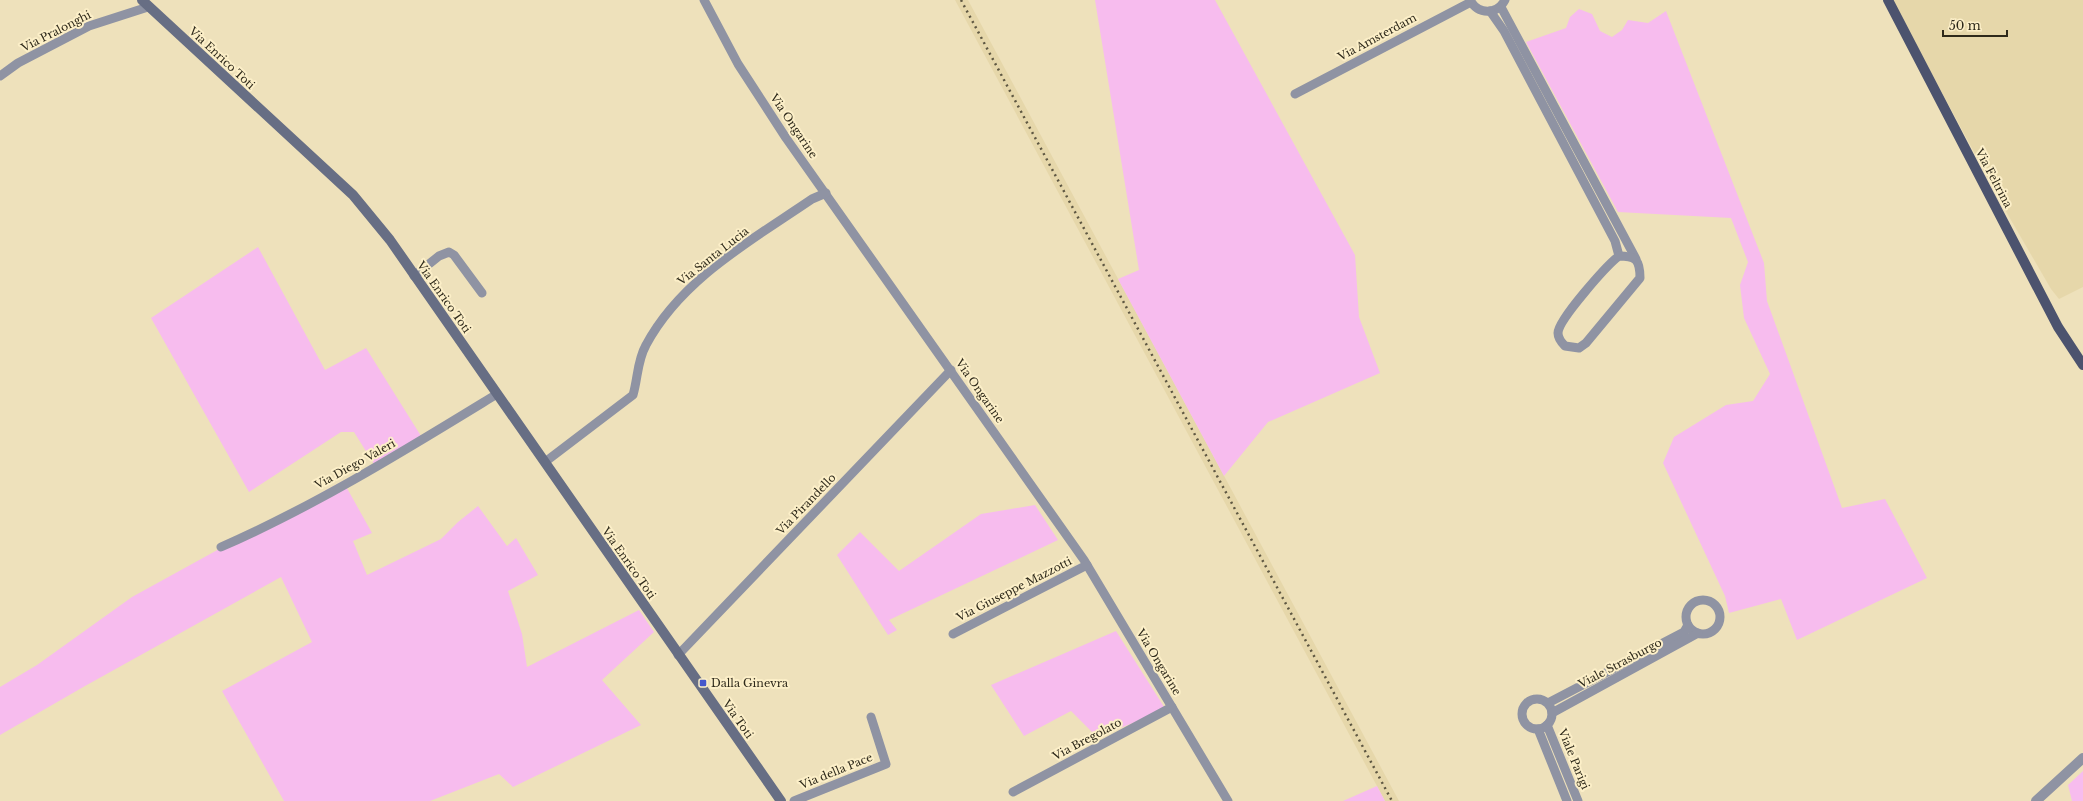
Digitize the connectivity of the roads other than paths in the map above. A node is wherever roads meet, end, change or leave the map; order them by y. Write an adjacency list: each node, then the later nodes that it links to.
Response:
1 (704, 0): 9 (street, Via Ongarine)
2 (1888, 0): 14 (main road, Via Feltrina)
3 (1471, 1): 6 (street); 8 (street, Via Amsterdam)
4 (145, 3): 7 (street, Via Pralonghi); 12 (main road, Via Enrico Toti)
5 (1503, 3): 6 (street); 11 (street)
6 (1490, 12): 10 (street)
7 (0, 76)
8 (1295, 94)
9 (826, 193): 15 (street, Via Ongarine); 17 (street, Via Santa Lucia)
10 (1618, 256): 11 (street); 11 (street)
11 (1636, 259)
12 (414, 276): 13 (street); 16 (main road, Via Enrico Toti)
13 (482, 293)
14 (2083, 365)
15 (951, 370): 19 (street, Via Ongarine); 23 (street, Via Pirandello)
16 (497, 394): 17 (main road, Via Enrico Toti); 18 (street, Via Diego Valeri)
17 (545, 462): 23 (main road, Via Enrico Toti)
18 (221, 547)
19 (1087, 565): 22 (street, Via Giuseppe Mazzotti); 25 (street, Via Ongarine)
20 (1688, 625): 21 (street); 21 (street, Viale Strasburgo); 24 (street, Viale Strasburgo)
21 (1698, 633): 26 (street, Viale Strasburgo)
22 (952, 634)
23 (677, 653): 32 (main road, Via Toti)
24 (1548, 702): 26 (street); 29 (street)
25 (1172, 707): 31 (street, Via Bregolato); 34 (street, Via Ongarine)
26 (1552, 713): 28 (street, Viale Parigi)
27 (871, 718): 33 (street, Via della Pace)
28 (1547, 725): 29 (street, Viale Parigi); 36 (street, Viale Parigi)
29 (1538, 729): 35 (street, Viale Parigi)
30 (2083, 758): 37 (street)
31 (1013, 792)
32 (782, 801)
33 (794, 801)
34 (1228, 801)
35 (1567, 801)
36 (1578, 801)
37 (2036, 801)

